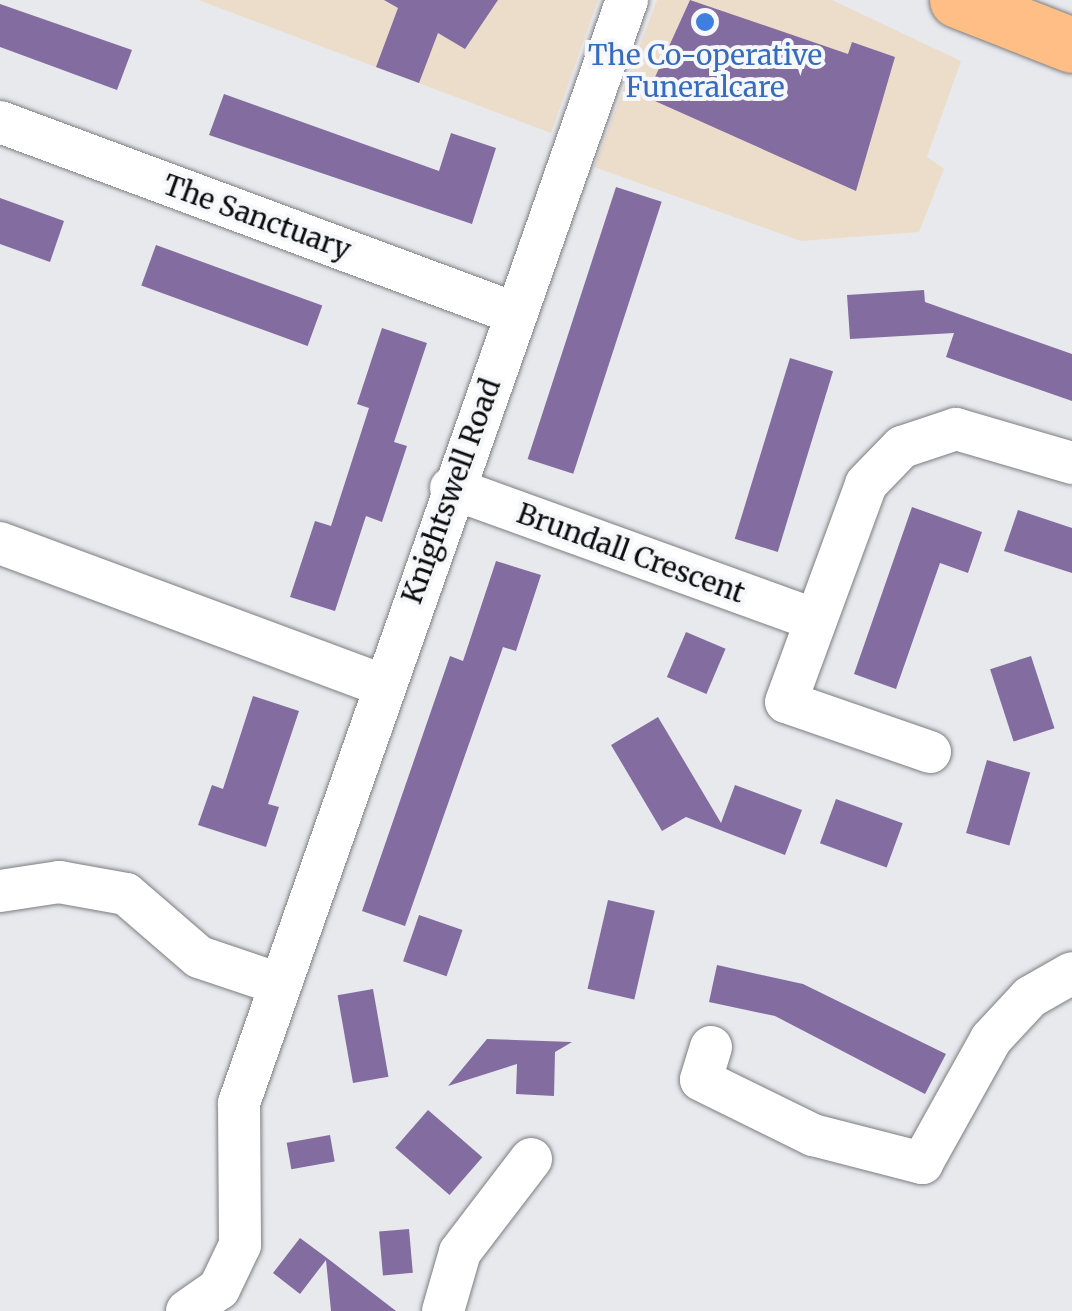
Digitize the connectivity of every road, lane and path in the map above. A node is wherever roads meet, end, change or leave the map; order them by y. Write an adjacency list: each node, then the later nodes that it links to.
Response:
1 (627, 0): 5 (street, Knightswell Road)
2 (957, 0): 3 (highway)
3 (1072, 45)
4 (0, 122): 5 (street, The Sanctuary)
5 (514, 313): 7 (street, Knightswell Road)
6 (1072, 463): 9 (street)
7 (451, 488): 9 (street, Brundall Crescent); 10 (street, Knightswell Road)
8 (0, 544): 10 (street)
9 (811, 618): 11 (street)
10 (382, 685): 14 (street, Knightswell Road)
11 (930, 752)
12 (0, 891): 14 (street)
13 (1072, 973): 15 (street)
14 (276, 983): 17 (street, Knightswell Road)
15 (711, 1047)
16 (524, 1189): 18 (street)
17 (219, 1304)
18 (443, 1311)

